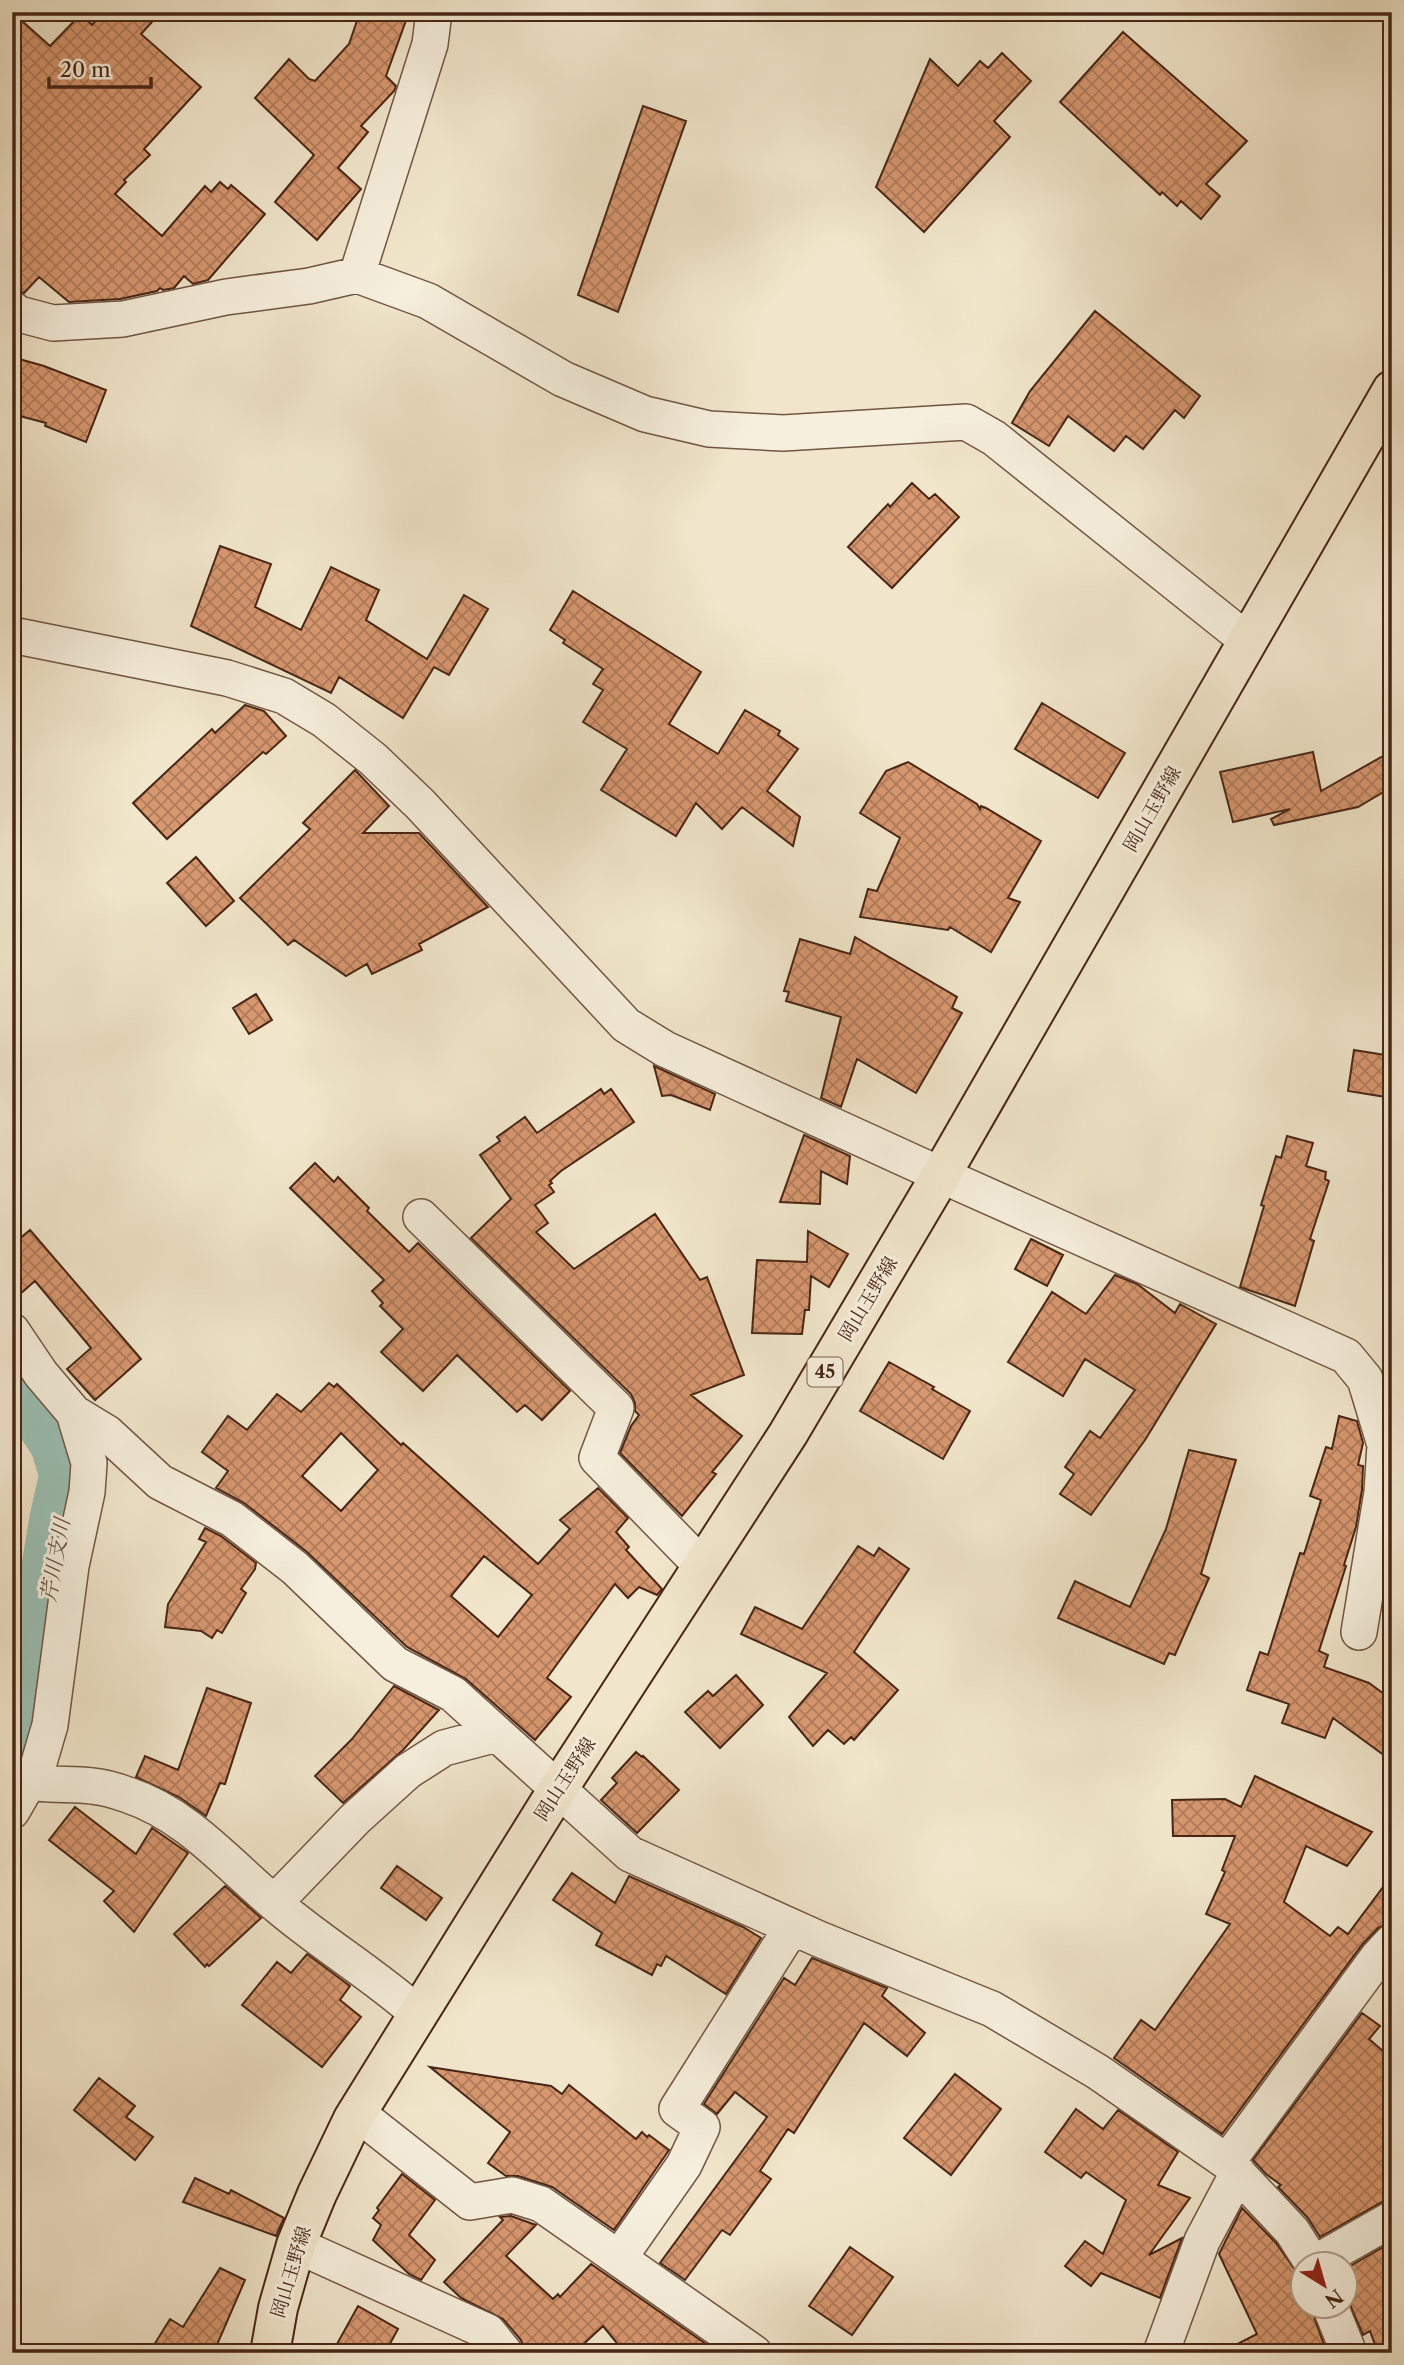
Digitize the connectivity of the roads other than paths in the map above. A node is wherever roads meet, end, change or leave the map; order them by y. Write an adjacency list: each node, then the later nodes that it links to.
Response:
1 (434, 12): 2 (street)
2 (356, 275): 3 (street); 6 (street)
3 (12, 309)
4 (1392, 390): 6 (main road, 岡山玉野線 / 45)
5 (12, 635): 7 (street)
6 (1248, 641): 7 (main road, 岡山玉野線 / 45)
7 (941, 1175): 11 (street); 12 (main road, 岡山玉野線 / 45)
8 (421, 1217): 12 (street)
9 (12, 1331): 10 (street)
10 (74, 1413): 14 (street); 15 (street)
11 (1387, 1494): 13 (street)
12 (702, 1566): 16 (main road, 岡山玉野線 / 45)
13 (1359, 1632)
14 (497, 1734): 16 (street); 17 (street)
15 (18, 1787): 17 (street)
16 (558, 1789): 18 (street); 20 (main road, 岡山玉野線 / 45)
17 (274, 1903): 20 (street)
18 (792, 1927): 22 (street); 27 (street)
19 (1392, 1942): 22 (street)
20 (417, 2014): 21 (main road, 岡山玉野線 / 45)
21 (357, 2113): 24 (main road, 岡山玉野線 / 45); 27 (street)
22 (1232, 2168): 25 (street); 32 (street)
23 (1392, 2219): 26 (street)
24 (296, 2245): 29 (main road, 岡山玉野線 / 45); 30 (street)
25 (1304, 2250)
26 (1336, 2250)
27 (619, 2258): 31 (street)
28 (1336, 2320): 33 (street)
29 (270, 2353)
30 (505, 2353)
31 (754, 2353)
32 (1161, 2353)
33 (1349, 2353)

